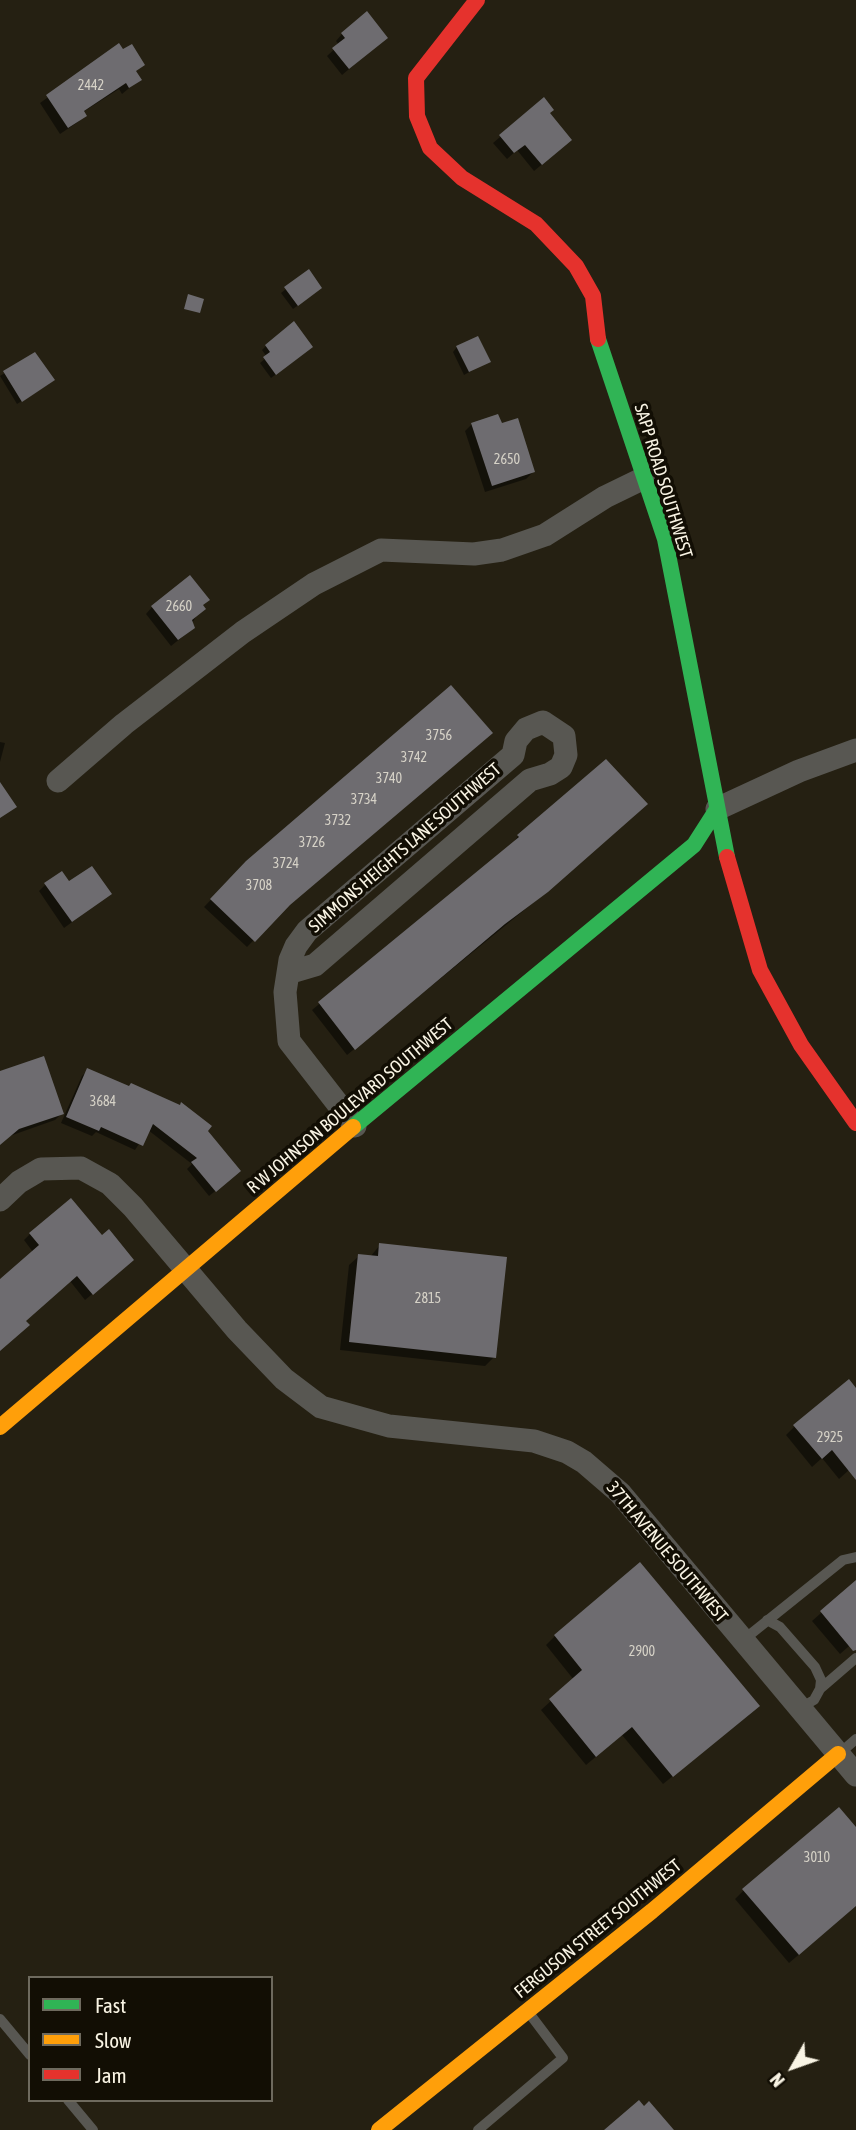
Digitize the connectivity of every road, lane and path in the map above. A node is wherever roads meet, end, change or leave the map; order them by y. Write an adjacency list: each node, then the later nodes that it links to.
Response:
1 (477, 0): 2 (street, SAPP ROAD SOUTHWEST)
2 (644, 478): 4 (street); 5 (street, SAPP ROAD SOUTHWEST)
3 (856, 750): 5 (street)
4 (58, 781)
5 (717, 809): 7 (street, SAPP ROAD SOUTHWEST); 8 (street, R W JOHNSON BOULEVARD SOUTHWEST)
6 (288, 973): 6 (street, SIMMONS HEIGHTS LANE SOUTHWEST); 8 (street, SIMMONS HEIGHTS LANE SOUTHWEST)
7 (856, 1123)
8 (355, 1126): 10 (street, R W JOHNSON BOULEVARD SOUTHWEST)
9 (0, 1200): 10 (street, 37TH AVENUE SOUTHWEST)
10 (186, 1272): 11 (street, R W JOHNSON BOULEVARD SOUTHWEST); 14 (street, 37TH AVENUE SOUTHWEST)
11 (0, 1427)
12 (856, 1557): 13 (lane)
13 (767, 1620): 14 (lane); 16 (lane)
14 (742, 1641): 17 (street, 37TH AVENUE SOUTHWEST)
15 (856, 1658): 16 (lane)
16 (820, 1689): 17 (lane)
17 (800, 1708): 19 (street, 37TH AVENUE SOUTHWEST)
18 (856, 1739): 19 (lane)
19 (838, 1754): 20 (street, 37TH AVENUE SOUTHWEST); 21 (street, FERGUSON STREET SOUTHWEST)
20 (856, 1775)
21 (527, 2011): 26 (street, FERGUSON STREET SOUTHWEST); 27 (lane)
22 (0, 2019): 23 (lane)
23 (28, 2052)
24 (70, 2102): 25 (lane)
25 (93, 2130)
26 (379, 2130)
27 (478, 2130)

